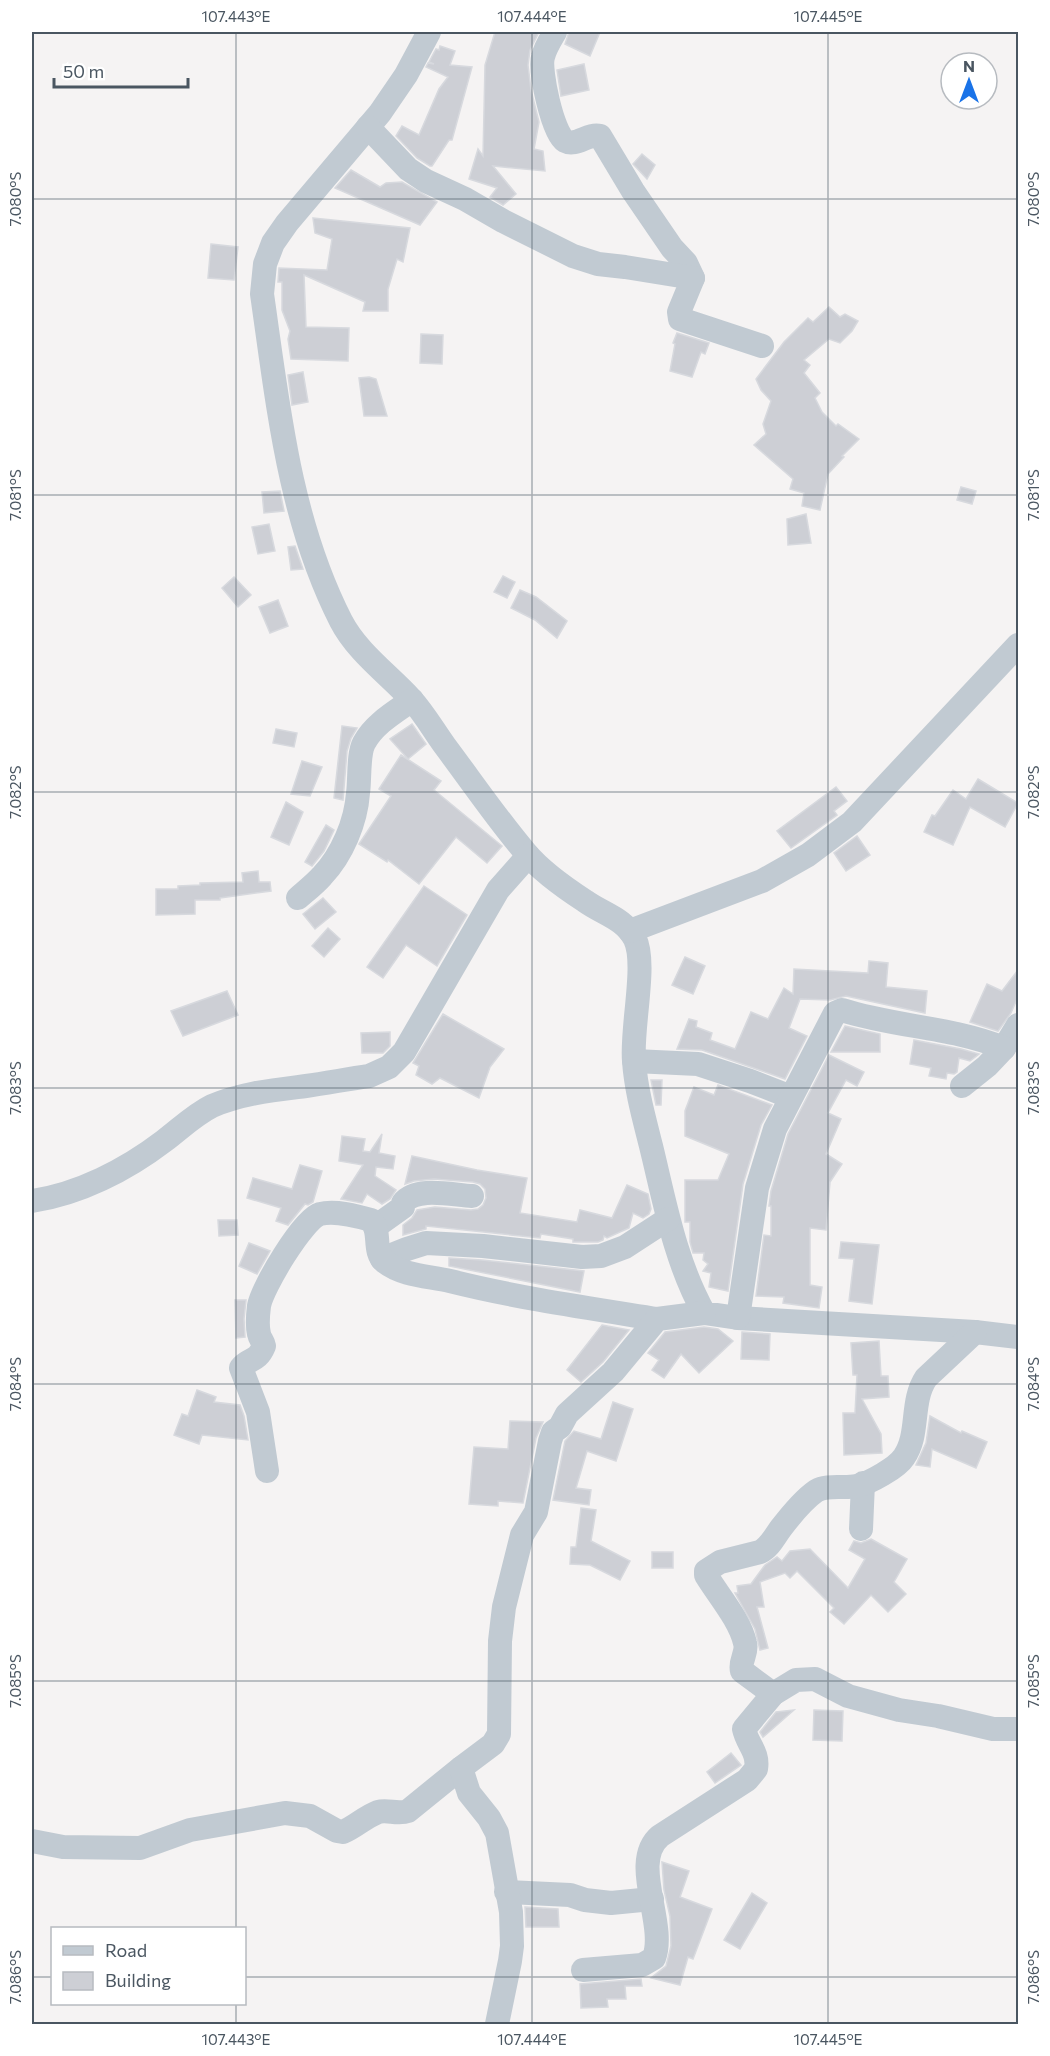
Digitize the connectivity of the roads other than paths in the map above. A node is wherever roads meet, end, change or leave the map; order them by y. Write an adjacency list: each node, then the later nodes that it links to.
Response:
1 (429, 32): 3 (street)
2 (555, 32): 4 (street)
3 (368, 127): 4 (street); 7 (street)
4 (693, 278): 5 (street)
5 (762, 346)
6 (1018, 645): 10 (street)
7 (412, 700): 8 (street); 9 (street)
8 (528, 856): 10 (street); 17 (street)
9 (298, 898)
10 (630, 931): 13 (street)
11 (1018, 1025): 12 (street)
12 (1004, 1048): 14 (street); 15 (street)
13 (634, 1061): 15 (street); 18 (street)
14 (962, 1086)
15 (791, 1097): 22 (street)
16 (472, 1196): 19 (street)
17 (32, 1201)
18 (668, 1219): 20 (street); 21 (street)
19 (375, 1227): 20 (street); 26 (street)
20 (382, 1259): 23 (street)
21 (704, 1313): 22 (street); 23 (street)
22 (738, 1318): 24 (street)
23 (657, 1319): 31 (street)
24 (975, 1332): 25 (street); 27 (street)
25 (1018, 1337)
26 (267, 1471)
27 (863, 1483): 28 (street); 29 (street)
28 (861, 1529)
29 (772, 1694): 30 (street); 34 (street)
30 (1018, 1730)
31 (461, 1768): 32 (street); 33 (street)
32 (32, 1841)
33 (506, 1892): 34 (street); 36 (street)
34 (652, 1899): 35 (street)
35 (583, 1970)
36 (497, 2025)

